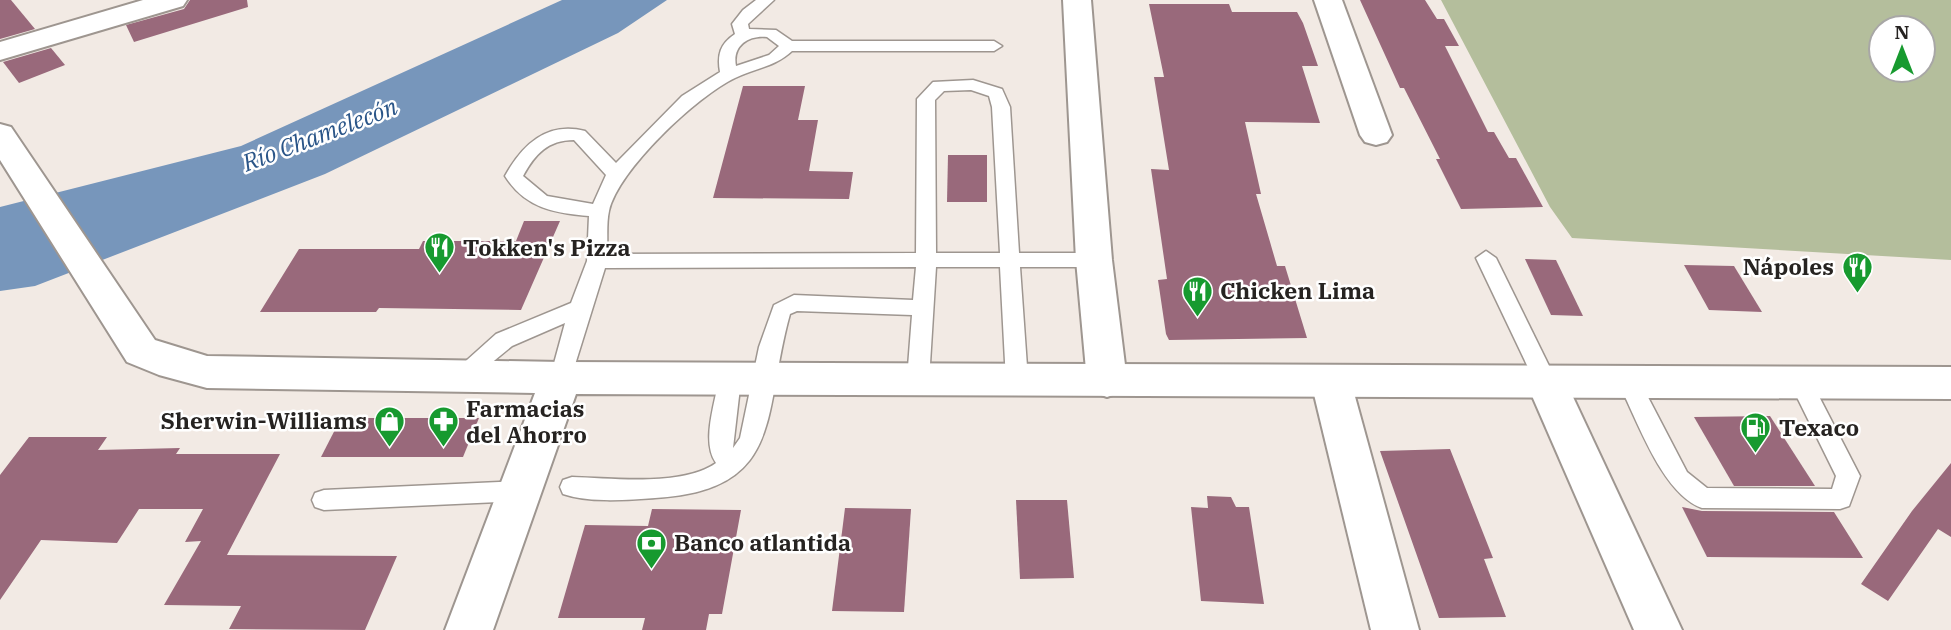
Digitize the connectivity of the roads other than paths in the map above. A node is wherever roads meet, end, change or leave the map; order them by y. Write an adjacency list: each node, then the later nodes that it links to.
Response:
1 (173, 0): 8 (street)
2 (766, 0): 5 (lane)
3 (1077, 0): 16 (street)
4 (1328, 0): 11 (street)
5 (743, 35): 6 (lane); 9 (lane)
6 (788, 46): 7 (lane); 9 (lane)
7 (993, 46)
8 (0, 51)
9 (729, 74): 12 (lane)
10 (0, 134): 21 (street)
11 (1376, 135)
12 (616, 174): 13 (lane); 13 (lane)
13 (599, 211): 17 (lane)
14 (1486, 258): 28 (lane)
15 (1009, 260): 16 (lane); 18 (lane); 18 (lane); 25 (lane)
16 (1094, 260): 26 (street)
17 (597, 261): 18 (lane); 19 (lane)
18 (926, 261): 20 (lane)
19 (580, 308): 21 (lane); 22 (lane)
20 (923, 308): 23 (lane); 24 (lane)
21 (458, 377): 22 (street)
22 (561, 378): 23 (street); 34 (street)
23 (747, 379): 24 (street); 32 (lane); 32 (lane)
24 (918, 380): 25 (street)
25 (1017, 381): 26 (street)
26 (1107, 381): 27 (street)
27 (1331, 382): 28 (street); 37 (street)
28 (1546, 382): 29 (street); 38 (street)
29 (1629, 382): 30 (street); 30 (lane)
30 (1801, 383): 31 (street)
31 (1951, 383)
32 (732, 466): 33 (lane)
33 (572, 487)
34 (520, 491): 35 (lane); 36 (street)
35 (324, 500)
36 (469, 630)
37 (1395, 630)
38 (1658, 630)

